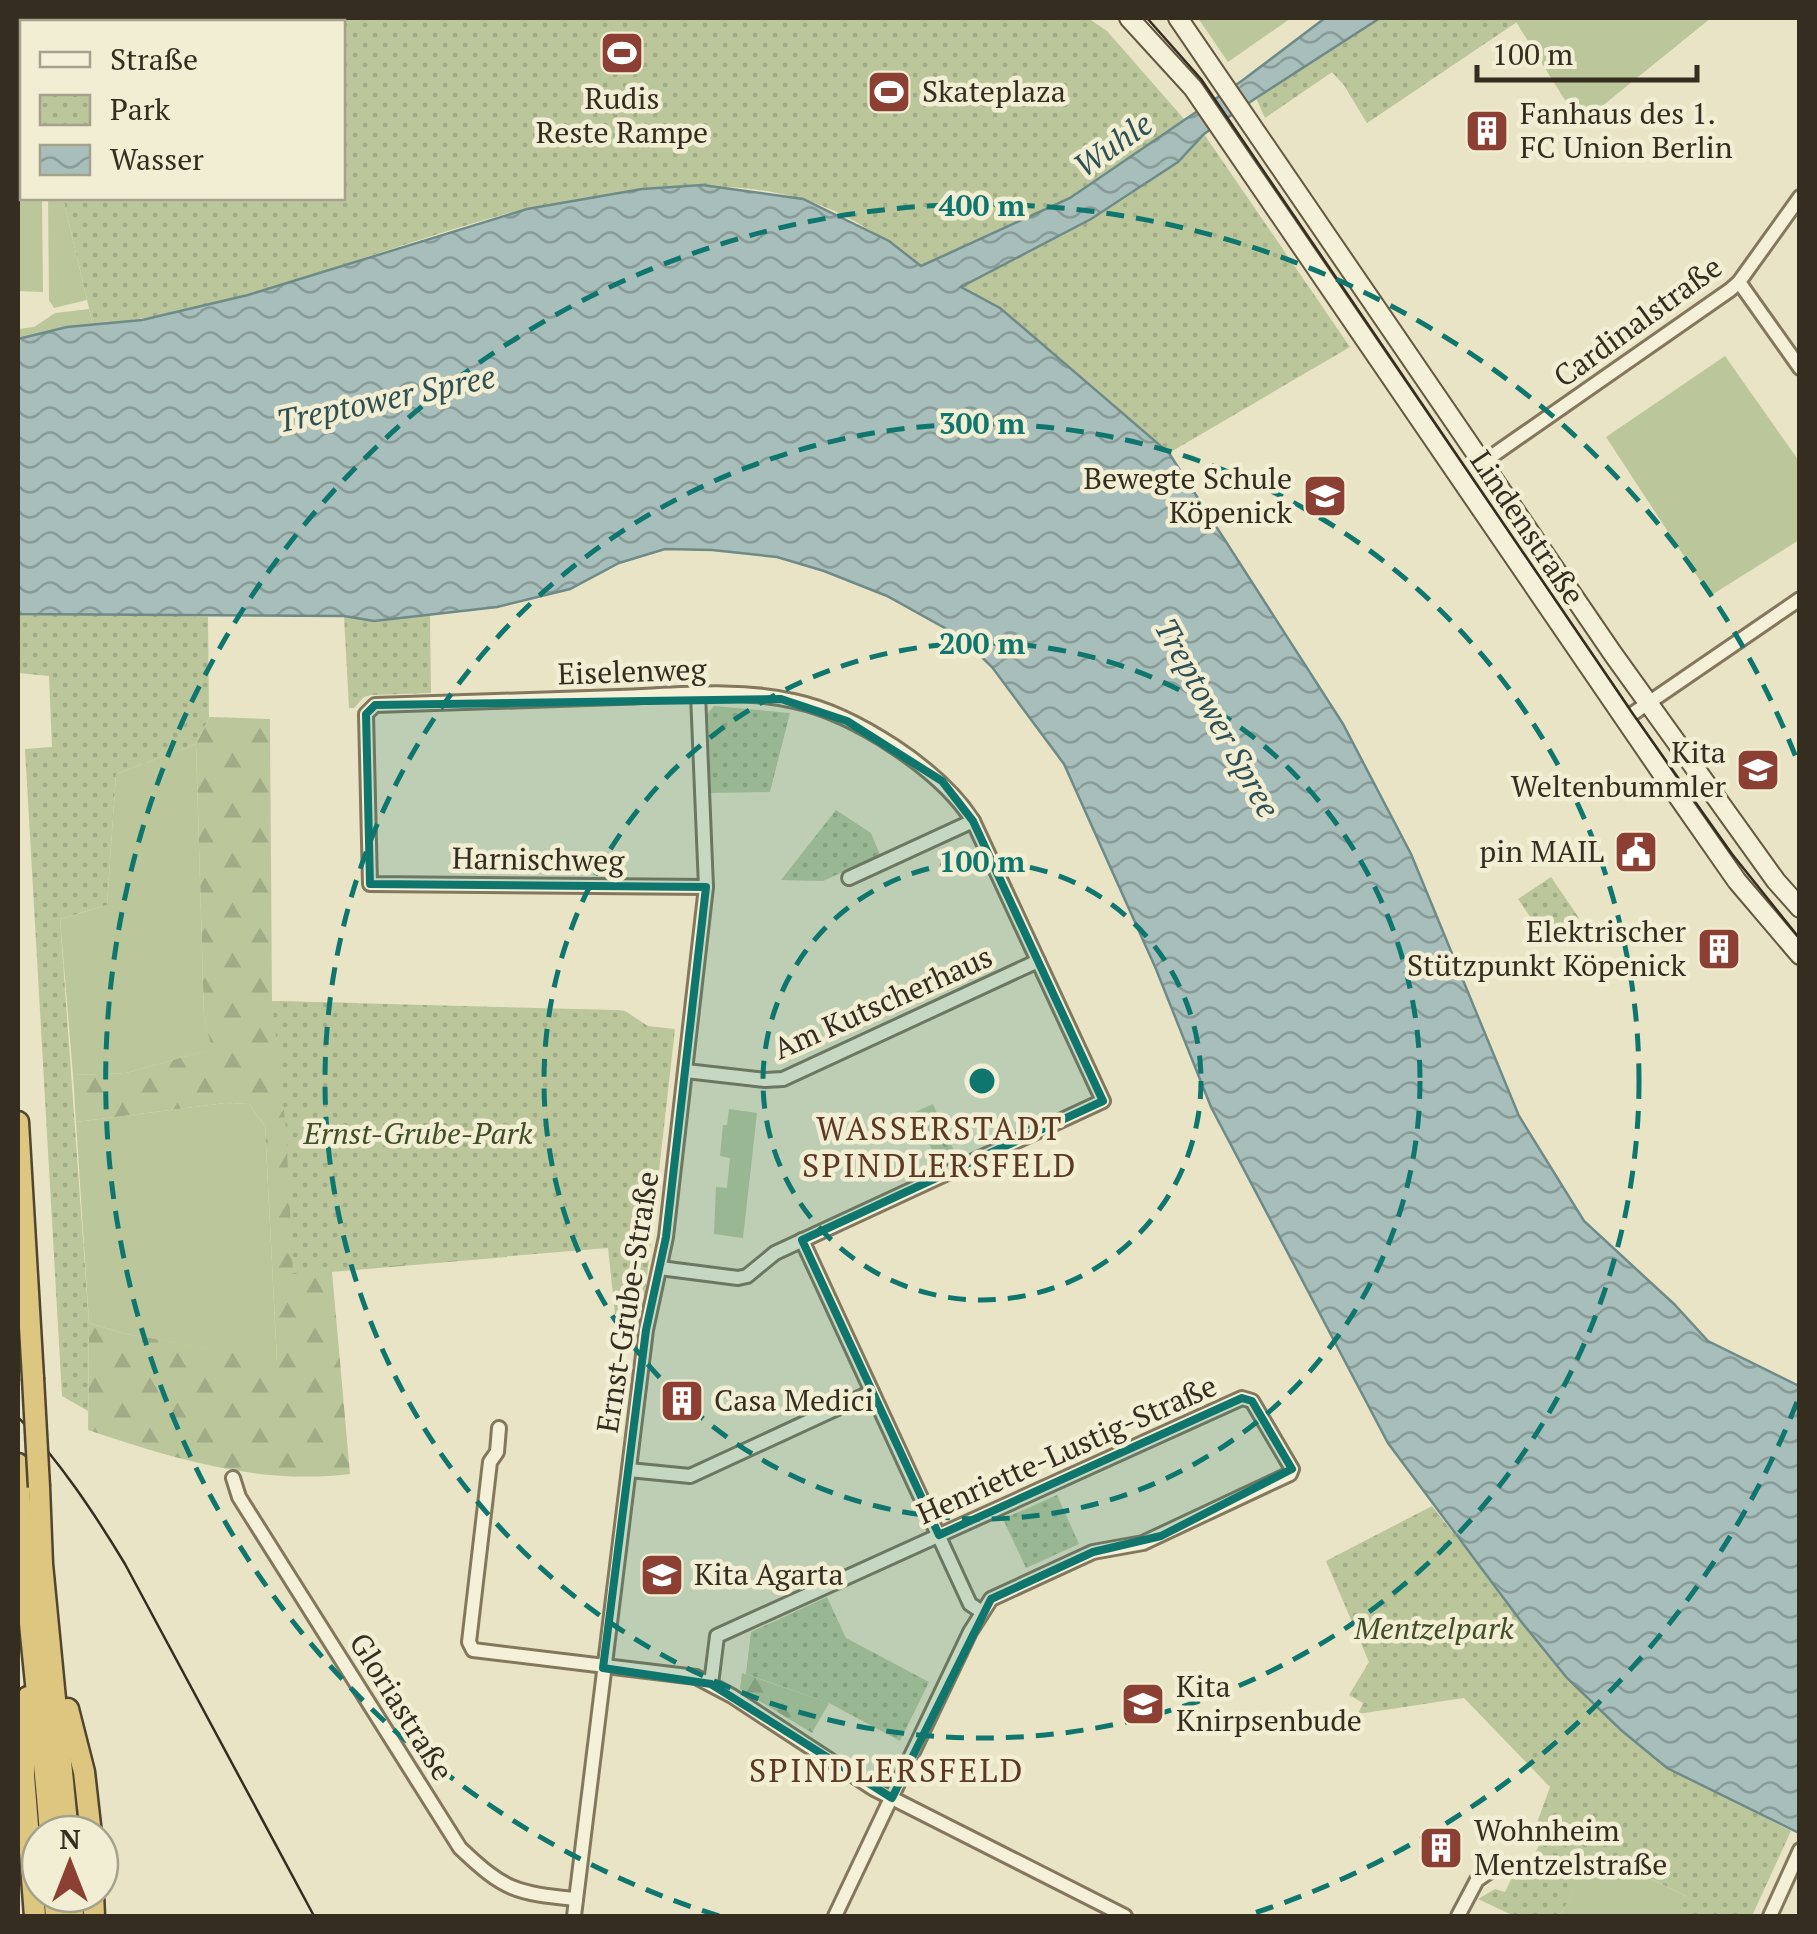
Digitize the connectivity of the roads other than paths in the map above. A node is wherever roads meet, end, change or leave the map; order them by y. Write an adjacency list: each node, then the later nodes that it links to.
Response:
1 (1129, 18): 10 (main road, Lindenstraße)
2 (1178, 18): 6 (main road, Lindenstraße)
3 (1800, 197): 4 (street, Cardinalstraße)
4 (1739, 282): 5 (street); 6 (street, Cardinalstraße)
5 (1800, 368)
6 (1482, 462): 9 (main road, Lindenstraße)
7 (1800, 599): 9 (street)
8 (698, 694): 11 (street, Eiselenweg); 13 (street, Eiselenweg); 14 (street, Ernst-Grube-Straße)
9 (1651, 703): 10 (street); 15 (main road, Lindenstraße)
10 (1625, 719): 16 (main road, Lindenstraße)
11 (973, 821): 12 (street); 17 (street, Eiselenweg)
12 (849, 878)
13 (370, 884): 14 (street, Harnischweg)
14 (706, 887): 18 (street, Ernst-Grube-Straße)
15 (1800, 908)
16 (1800, 955)
17 (1038, 962): 18 (street, Am Kutscherhaus); 20 (street, Eiselenweg)
18 (686, 1070): 21 (street, Ernst-Grube-Straße)
19 (18, 1122): 30 (highway, bridge)
20 (802, 1240): 21 (street); 22 (street)
21 (660, 1268): 25 (street, Ernst-Grube-Straße)
22 (872, 1392): 25 (street); 28 (street)
23 (499, 1428): 31 (street)
24 (18, 1464): 26 (highway)
25 (629, 1470): 31 (street, Ernst-Grube-Straße)
26 (18, 1475): 30 (highway)
27 (233, 1478): 39 (street, Gloriastraße)
28 (939, 1535): 29 (street); 29 (street, Henriette-Lustig-Straße); 32 (street, Henriette-Lustig-Straße)
29 (982, 1612): 33 (street)
30 (42, 1655): 34 (highway); 35 (highway); 36 (highway); 40 (highway)
31 (603, 1668): 32 (street); 39 (street, Ernst-Grube-Straße)
32 (711, 1684): 33 (street)
33 (892, 1798): 42 (street); 43 (street)
34 (49, 1814)
35 (65, 1814)
36 (88, 1814)
37 (1800, 1850): 45 (street)
38 (1493, 1868): 44 (street)
39 (576, 1899): 41 (street, Ernst-Grube-Straße)
40 (35, 1916)
41 (574, 1916)
42 (835, 1916)
43 (1125, 1916)
44 (1458, 1916)
45 (1770, 1916)

